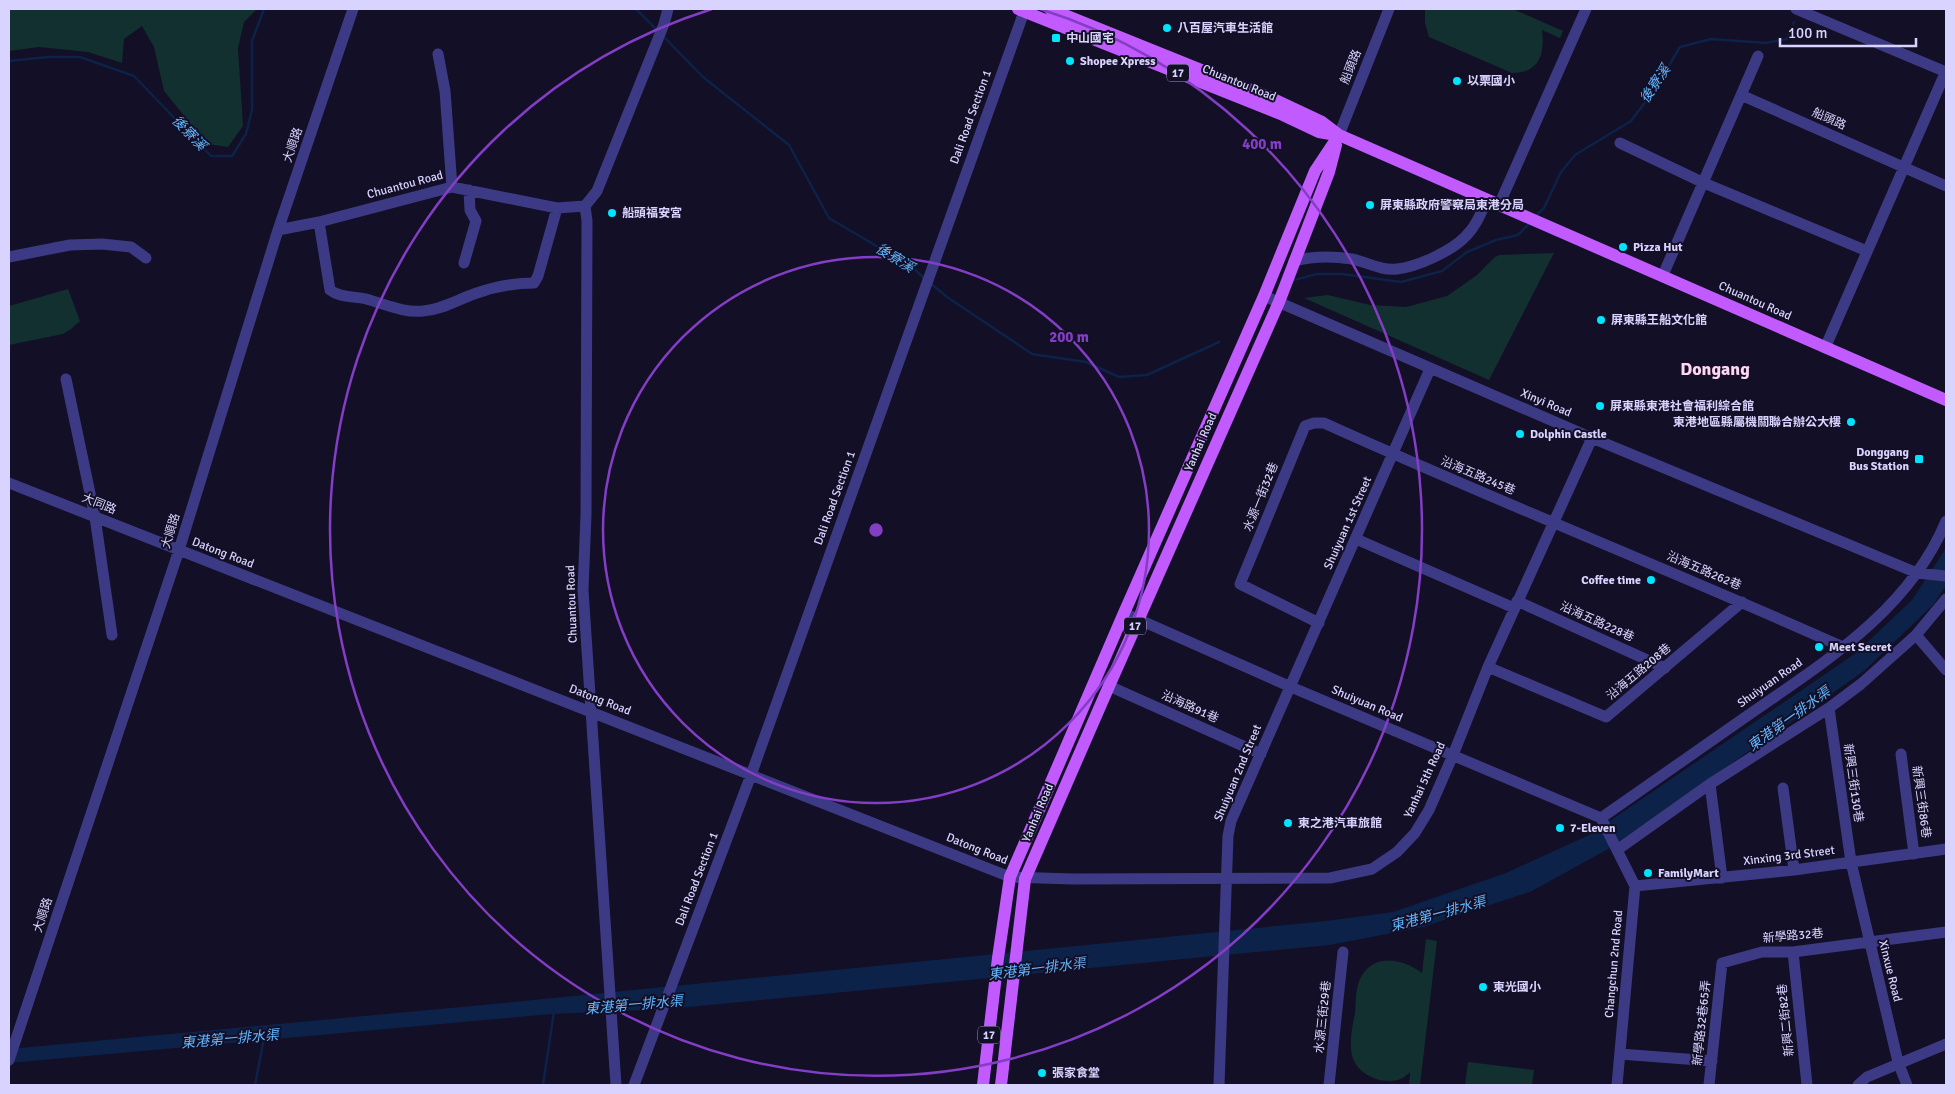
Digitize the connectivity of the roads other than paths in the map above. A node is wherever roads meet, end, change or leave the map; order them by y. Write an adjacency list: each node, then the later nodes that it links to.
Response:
1 (353, 9): 23 (street, 大順路)
2 (668, 9): 20 (street)
3 (1050, 9): 12 (main road, Chuantou Road / 17)
4 (1389, 9): 12 (street, 船頭路)
5 (1586, 9): 19 (street)
6 (1796, 9): 10 (street)
7 (1023, 10): 12 (main road, Chuantou Road / 17); 65 (street, Dali Road Section 1)
8 (438, 54): 17 (street)
9 (1758, 56): 11 (street)
10 (1946, 72): 14 (street)
11 (1742, 95): 14 (street, 船頭路); 15 (street)
12 (1339, 135): 19 (main road, Chuantou Road); 27 (main road, Yanhai Road / 17); 30 (main road, 17)
13 (1620, 143): 15 (street)
14 (1905, 167): 16 (street, 船頭路); 24 (street)
15 (1704, 183): 24 (street); 29 (street)
16 (1946, 186)
17 (452, 187): 18 (street, Chuantou Road); 22 (street, Chuantou Road)
18 (469, 190): 21 (street, Chuantou Road); 28 (street)
19 (1493, 202): 27 (street); 29 (main road, Chuantou Road)
20 (585, 206): 21 (street, Chuantou Road); 61 (street, Chuantou Road)
21 (557, 208): 22 (street)
22 (319, 222): 23 (street, Chuantou Road)
23 (278, 230): 43 (street, 大順路)
24 (1867, 251): 32 (street)
25 (9, 257): 26 (street)
26 (146, 258)
27 (1294, 261): 31 (main road, Yanhai Road / 17)
28 (464, 263)
29 (1663, 276): 32 (main road, Chuantou Road)
30 (1264, 296): 31 (street, Xinyi Road); 49 (main road, Yanhai Road / 17)
31 (1279, 302): 33 (street, Xinyi Road); 50 (main road, Yanhai Road / 17)
32 (1826, 348): 35 (main road, Chuantou Road)
33 (1430, 369): 36 (street, Xinyi Road); 37 (street, Shuiyuan 1st Street)
34 (66, 379): 39 (street)
35 (1946, 400)
36 (1592, 438): 41 (street, Yanhai 5th Road); 44 (street, Xinyi Road)
37 (1393, 455): 41 (street, 沿海五路245巷); 42 (street, Shuiyuan 1st Street); 51 (street, 水源一街32巷)
38 (9, 483): 39 (street, 大同路)
39 (95, 517): 43 (street, 大同路); 52 (street)
40 (1946, 521): 44 (street, Shuiyuan Road)
41 (1553, 522): 47 (street, 沿海五路262巷); 48 (street, Yanhai 5th Road)
42 (1356, 539): 48 (street, 沿海五路228巷); 51 (street, Shuiyuan 1st Street)
43 (179, 550): 61 (street, Datong Road); 86 (street, 大順路)
44 (1917, 574): 45 (street, Xinyi Road); 54 (street, Shuiyuan Road)
45 (1946, 576)
46 (1946, 598): 53 (street)
47 (1742, 602): 54 (street, 沿海五路262巷); 56 (street, 沿海五路208巷)
48 (1516, 605): 55 (street, Yanhai 5th Road); 56 (street, 沿海五路228巷)
49 (1124, 613): 50 (street, Shuiyuan Road); 74 (main road, Yanhai Road / 17)
50 (1138, 619): 58 (main road, Yanhai Road / 17); 59 (street, Shuiyuan Road)
51 (1319, 623): 59 (street, Shuiyuan 1st Street)
52 (112, 635)
53 (1916, 635): 57 (street); 60 (street)
54 (1843, 647): 68 (street, Shuiyuan Road)
55 (1488, 667): 56 (street, 沿海五路208巷); 64 (street, Yanhai 5th Road)
56 (1665, 668)
57 (1946, 670)
58 (1108, 686): 62 (street, 沿海路91巷); 77 (main road, Yanhai Road / 17)
59 (1291, 687): 62 (street, Shuiyuan 2nd Street); 64 (street, Shuiyuan Road)
60 (1829, 708): 66 (street); 72 (street, 新興三街130巷)
61 (592, 712): 65 (street, Datong Road); 89 (street, Chuantou Road)
62 (1261, 754): 75 (street, Shuiyuan 2nd Street)
63 (1900, 754): 71 (street, 新興三街86巷)
64 (1453, 755): 68 (street, Shuiyuan Road); 75 (street, Yanhai 5th Road)
65 (751, 775): 74 (street, Datong Road); 90 (street, Dali Road Section 1)
66 (1710, 784): 69 (street); 76 (street)
67 (1783, 788): 73 (street)
68 (1601, 818): 69 (street)
69 (1616, 848): 78 (street)
70 (1946, 849): 71 (street, Xinxing 3rd Street)
71 (1914, 854): 72 (street, Xinxing 3rd Street)
72 (1851, 862): 73 (street, Xinxing 3rd Street); 80 (street, Xinxue Road)
73 (1794, 870): 76 (street, Xinxing 3rd Street)
74 (1010, 877): 77 (street, Yanhai 5th Road); 91 (main road, Yanhai Road / 17)
75 (1226, 878): 77 (street, Yanhai 5th Road); 93 (street, Shuiyuan 2nd Street)
76 (1722, 878): 78 (street, Xinxing 3rd Street)
77 (1026, 879): 92 (main road, Yanhai Road / 17)
78 (1635, 886): 85 (street, Changchun 2nd Road)
79 (1946, 932): 80 (street, 新學路32巷)
80 (1868, 941): 82 (street, 新學路32巷); 88 (street, Xinxue Road)
81 (1343, 952): 94 (street, 水源三街29巷)
82 (1793, 952): 83 (street, 新學路32巷); 97 (street, 新興二街82巷)
83 (1722, 963): 87 (street, 新學路32巷65弄)
84 (1946, 1044): 88 (street)
85 (1620, 1054): 87 (street); 95 (street, Changchun 2nd Road)
86 (9, 1060)
87 (1712, 1060): 96 (street, 新學路32巷65弄)
88 (1898, 1062): 98 (street); 99 (street, Xinxue Road)
89 (616, 1085)
90 (634, 1085)
91 (983, 1085)
92 (1001, 1085)
93 (1219, 1085)
94 (1330, 1085)
95 (1618, 1085)
96 (1709, 1085)
97 (1807, 1085)
98 (1858, 1085)
99 (1907, 1085)

